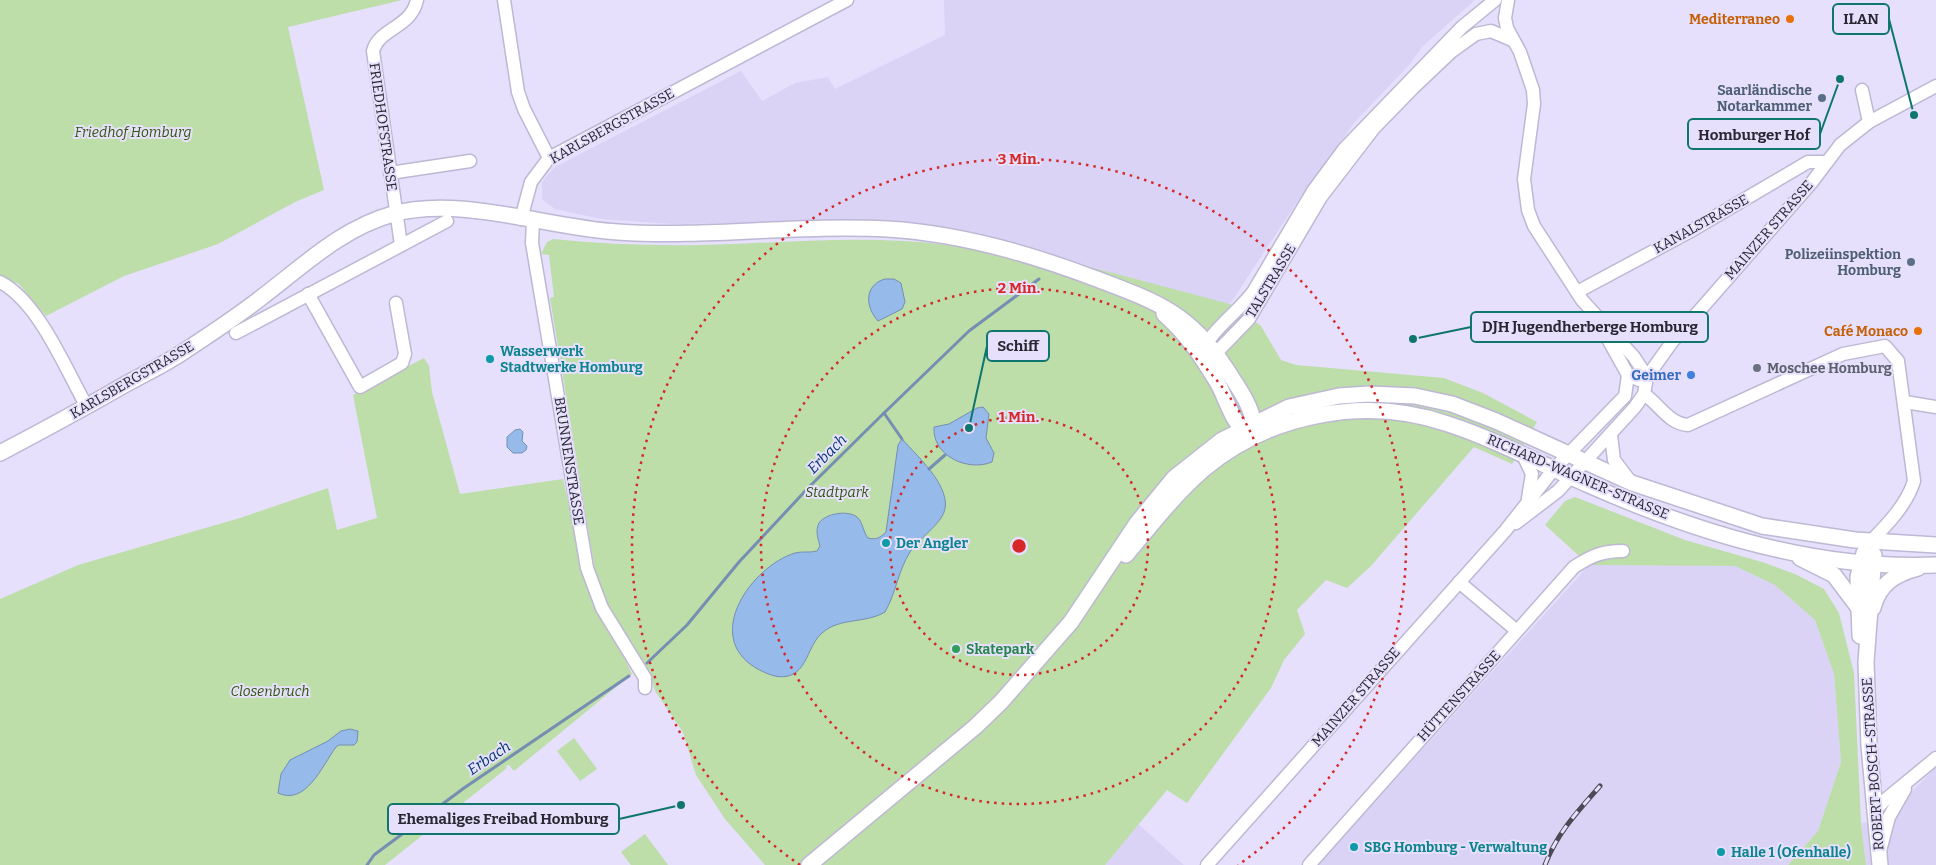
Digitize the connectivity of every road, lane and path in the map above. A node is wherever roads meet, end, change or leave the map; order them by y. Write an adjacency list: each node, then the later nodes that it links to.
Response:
1 (417, 0): 13 (street, FRIEDHOFSTRASSE)
2 (504, 0): 10 (street)
3 (847, 0): 10 (street, KARLSBERGSTRASSE)
4 (1495, 0): 26 (street, TALSTRASSE)
5 (1508, 0): 6 (street)
6 (1512, 40): 19 (street); 26 (street, TALSTRASSE)
7 (1936, 86): 9 (street, MAINZER STRASSE)
8 (1862, 90): 9 (street)
9 (1869, 122): 12 (street, MAINZER STRASSE)
10 (550, 158): 15 (street, KARLSBERGSTRASSE)
11 (470, 161): 13 (street)
12 (1826, 162): 19 (street, KANALSTRASSE); 27 (street, MAINZER STRASSE)
13 (390, 173): 14 (street, FRIEDHOFSTRASSE)
14 (395, 213): 15 (main road, KARLSBERGSTRASSE); 17 (street); 21 (main road, KARLSBERGSTRASSE)
15 (527, 220): 26 (main road); 56 (street, BRUNNENSTRASSE)
16 (447, 221): 17 (street)
17 (401, 245): 20 (street)
18 (0, 282): 32 (street)
19 (1577, 292): 24 (street)
20 (308, 294): 22 (street); 23 (street)
21 (260, 299): 23 (street); 32 (main road, KARLSBERGSTRASSE)
22 (396, 302)
23 (270, 314): 25 (street)
24 (1599, 321): 27 (street); 28 (street)
25 (236, 333)
26 (1208, 350): 29 (main road)
27 (1644, 372): 28 (street); 30 (street, MAINZER STRASSE)
28 (1628, 375): 38 (street, MAINZER STRASSE)
29 (1230, 384): 34 (main road); 34 (main road)
30 (1644, 394): 31 (street); 35 (street, MAINZER STRASSE)
31 (1905, 402): 33 (street); 45 (street)
32 (87, 407): 36 (main road, KARLSBERGSTRASSE)
33 (1936, 408)
34 (1249, 430): 37 (main road, RICHARD-WAGNER-STRASSE); 38 (main road, RICHARD-WAGNER-STRASSE); 61 (main road)
35 (1610, 435): 39 (street, MAINZER STRASSE); 42 (street)
36 (0, 453)
37 (1522, 453): 40 (main road, RICHARD-WAGNER-STRASSE); 43 (street, MAINZER STRASSE)
38 (1568, 453): 39 (main road, RICHARD-WAGNER-STRASSE); 40 (street, MAINZER STRASSE)
39 (1586, 462): 41 (street, MAINZER STRASSE); 42 (main road, RICHARD-WAGNER-STRASSE)
40 (1554, 469): 41 (main road, RICHARD-WAGNER-STRASSE); 43 (street, MAINZER STRASSE)
41 (1571, 477): 44 (street, MAINZER STRASSE); 47 (main road, RICHARD-WAGNER-STRASSE)
42 (1632, 483): 45 (main road, RICHARD-WAGNER-STRASSE)
43 (1525, 504): 44 (street, MAINZER STRASSE)
44 (1505, 531): 51 (street, MAINZER STRASSE)
45 (1871, 541): 46 (main road, RICHARD-WAGNER-STRASSE); 49 (main road, ROBERT-BOSCH-STRASSE)
46 (1936, 545)
47 (1782, 550): 49 (main road, RICHARD-WAGNER-STRASSE); 52 (main road)
48 (1623, 551): 54 (street, HÜTTENSTRASSE)
49 (1867, 562): 50 (main road, RICHARD-WAGNER-STRASSE); 52 (main road, ROBERT-BOSCH-STRASSE); 53 (main road, ROBERT-BOSCH-STRASSE)
50 (1934, 565): 53 (main road)
51 (1460, 582): 54 (street); 62 (street, MAINZER STRASSE)
52 (1858, 607): 55 (main road, ROBERT-BOSCH-STRASSE)
53 (1869, 629): 55 (main road, ROBERT-BOSCH-STRASSE)
54 (1517, 631): 63 (street, HÜTTENSTRASSE)
55 (1866, 662): 59 (main road, ROBERT-BOSCH-STRASSE)
56 (646, 688)
57 (1936, 758): 58 (street)
58 (1909, 783): 59 (street); 60 (street)
59 (1874, 812): 60 (main road, ROBERT-BOSCH-STRASSE)
60 (1880, 859)
61 (809, 865)
62 (1207, 865)
63 (1309, 865)

